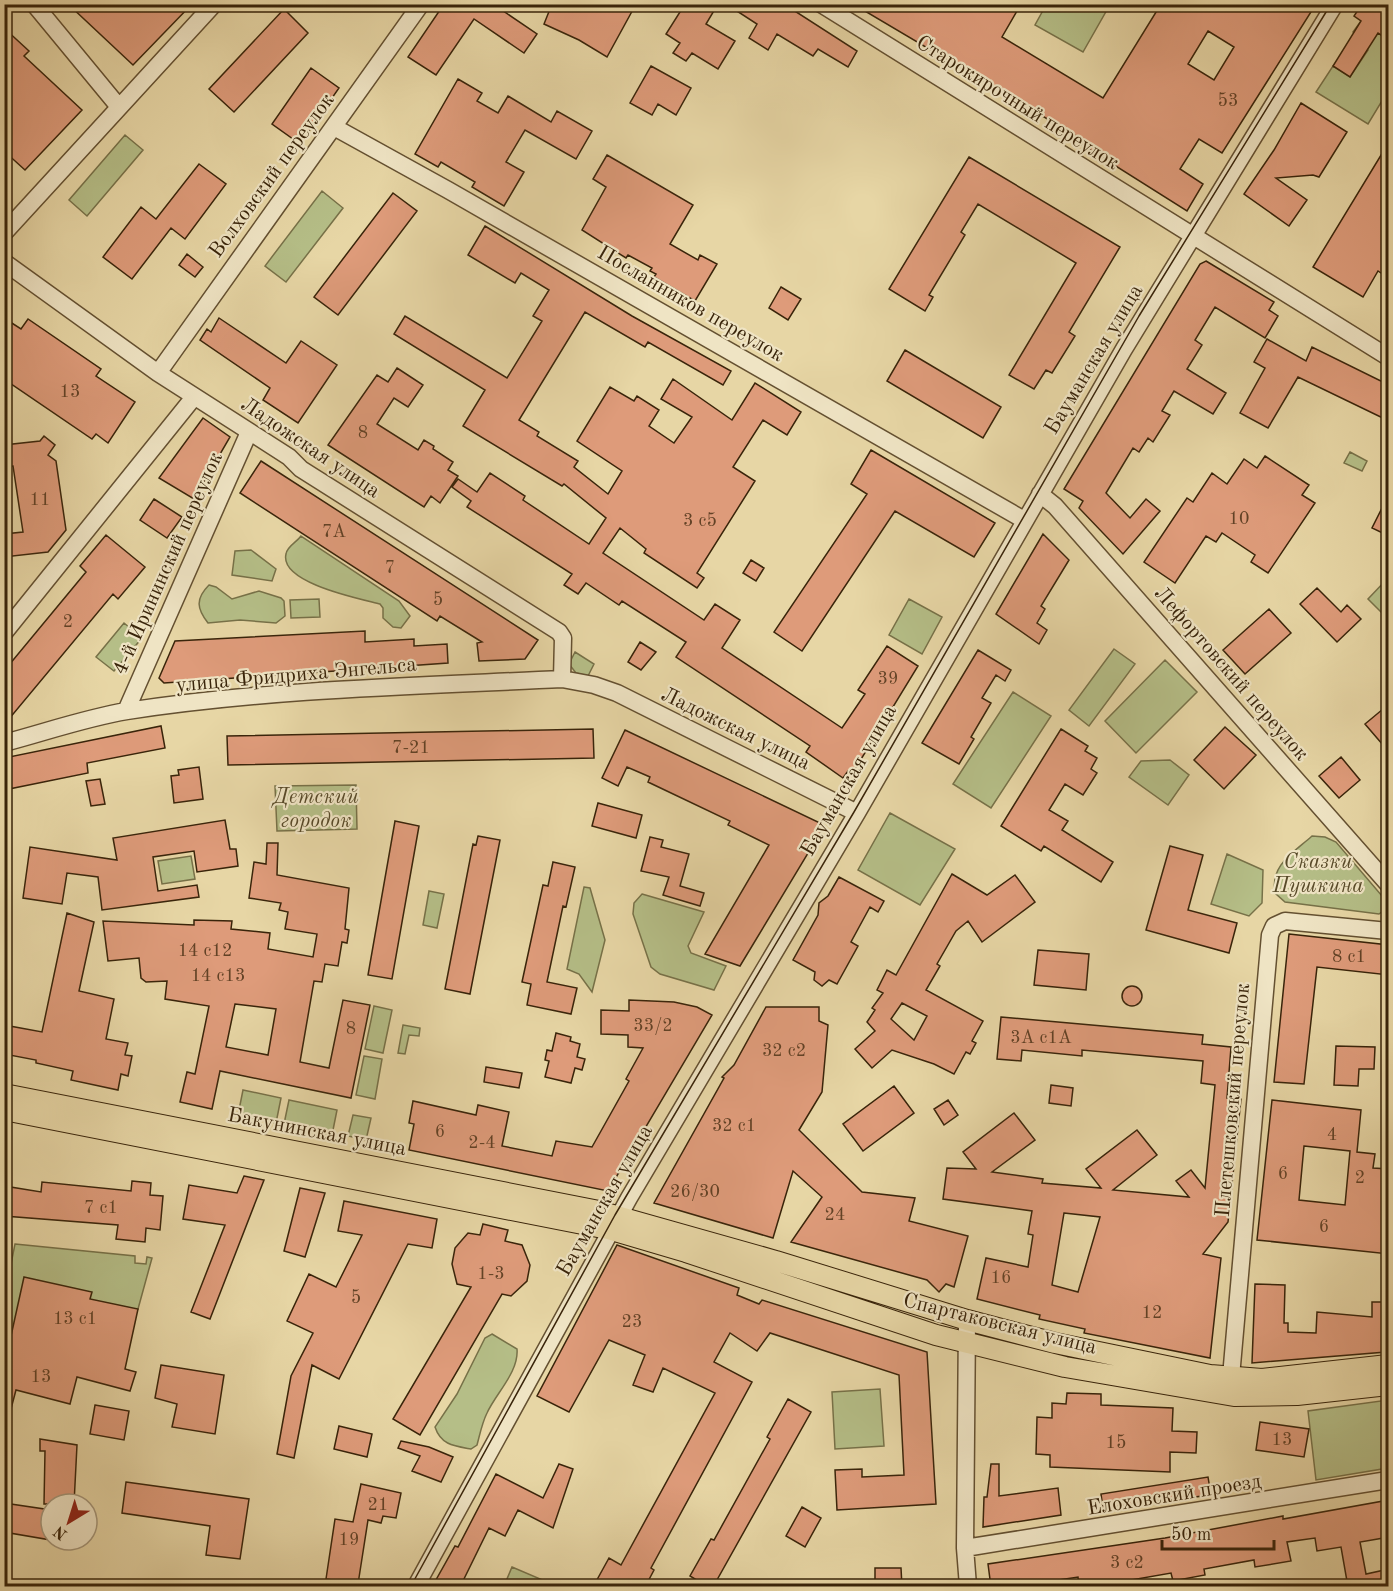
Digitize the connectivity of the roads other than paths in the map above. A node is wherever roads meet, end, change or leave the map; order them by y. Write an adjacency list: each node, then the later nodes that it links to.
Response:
1 (34, 4): 6 (street)
2 (214, 4): 6 (street)
3 (421, 4): 7 (street, Волховский переулок)
4 (821, 4): 9 (street, Старокирочный переулок)
5 (1335, 4): 9 (street, Бауманская улица)
6 (118, 107): 8 (street)
7 (334, 127): 12 (street, Волховский переулок); 16 (street, Посланников переулок)
8 (4, 233)
9 (1192, 237): 11 (street, Старокирочный переулок); 15 (street, Бауманская улица)
10 (4, 262): 12 (street, Ладожская улица)
11 (1389, 357)
12 (158, 373): 13 (street, Ладожская улица)
13 (194, 397): 14 (street, Ладожская улица); 17 (street)
14 (249, 432): 18 (street, Ладожская улица); 20 (street, 4-й Ирининский переулок)
15 (1040, 494): 16 (street, Бауманская улица); 23 (street, Лефортовский переулок)
16 (1024, 520): 22 (street, Бауманская улица)
17 (4, 633)
18 (562, 678): 19 (street, улица Фридриха Энгельса); 20 (street, улица Фридриха Энгельса)
19 (594, 685): 22 (street, Ладожская улица)
20 (126, 711): 21 (street, улица Фридриха Энгельса)
21 (4, 743)
22 (857, 813): 27 (street, Бауманская улица)
23 (1389, 884)
24 (1389, 931): 32 (street, Плетешковский переулок)
25 (4, 1094): 27 (main road, Бакунинская улица)
26 (4, 1110): 27 (main road, Бакунинская улица)
27 (615, 1223): 28 (main road, Спартаковская улица); 29 (main road, Спартаковская улица); 35 (street, Бауманская улица)
28 (967, 1320): 29 (street); 32 (main road, Спартаковская улица)
29 (966, 1343): 32 (main road, Спартаковская улица); 34 (street)
30 (1389, 1365): 32 (main road, Спартаковская улица)
31 (1389, 1385): 32 (main road, Спартаковская улица)
32 (1230, 1387)
33 (1389, 1480): 34 (street, Елоховский проезд)
34 (965, 1548): 36 (street)
35 (416, 1587)
36 (968, 1587)

